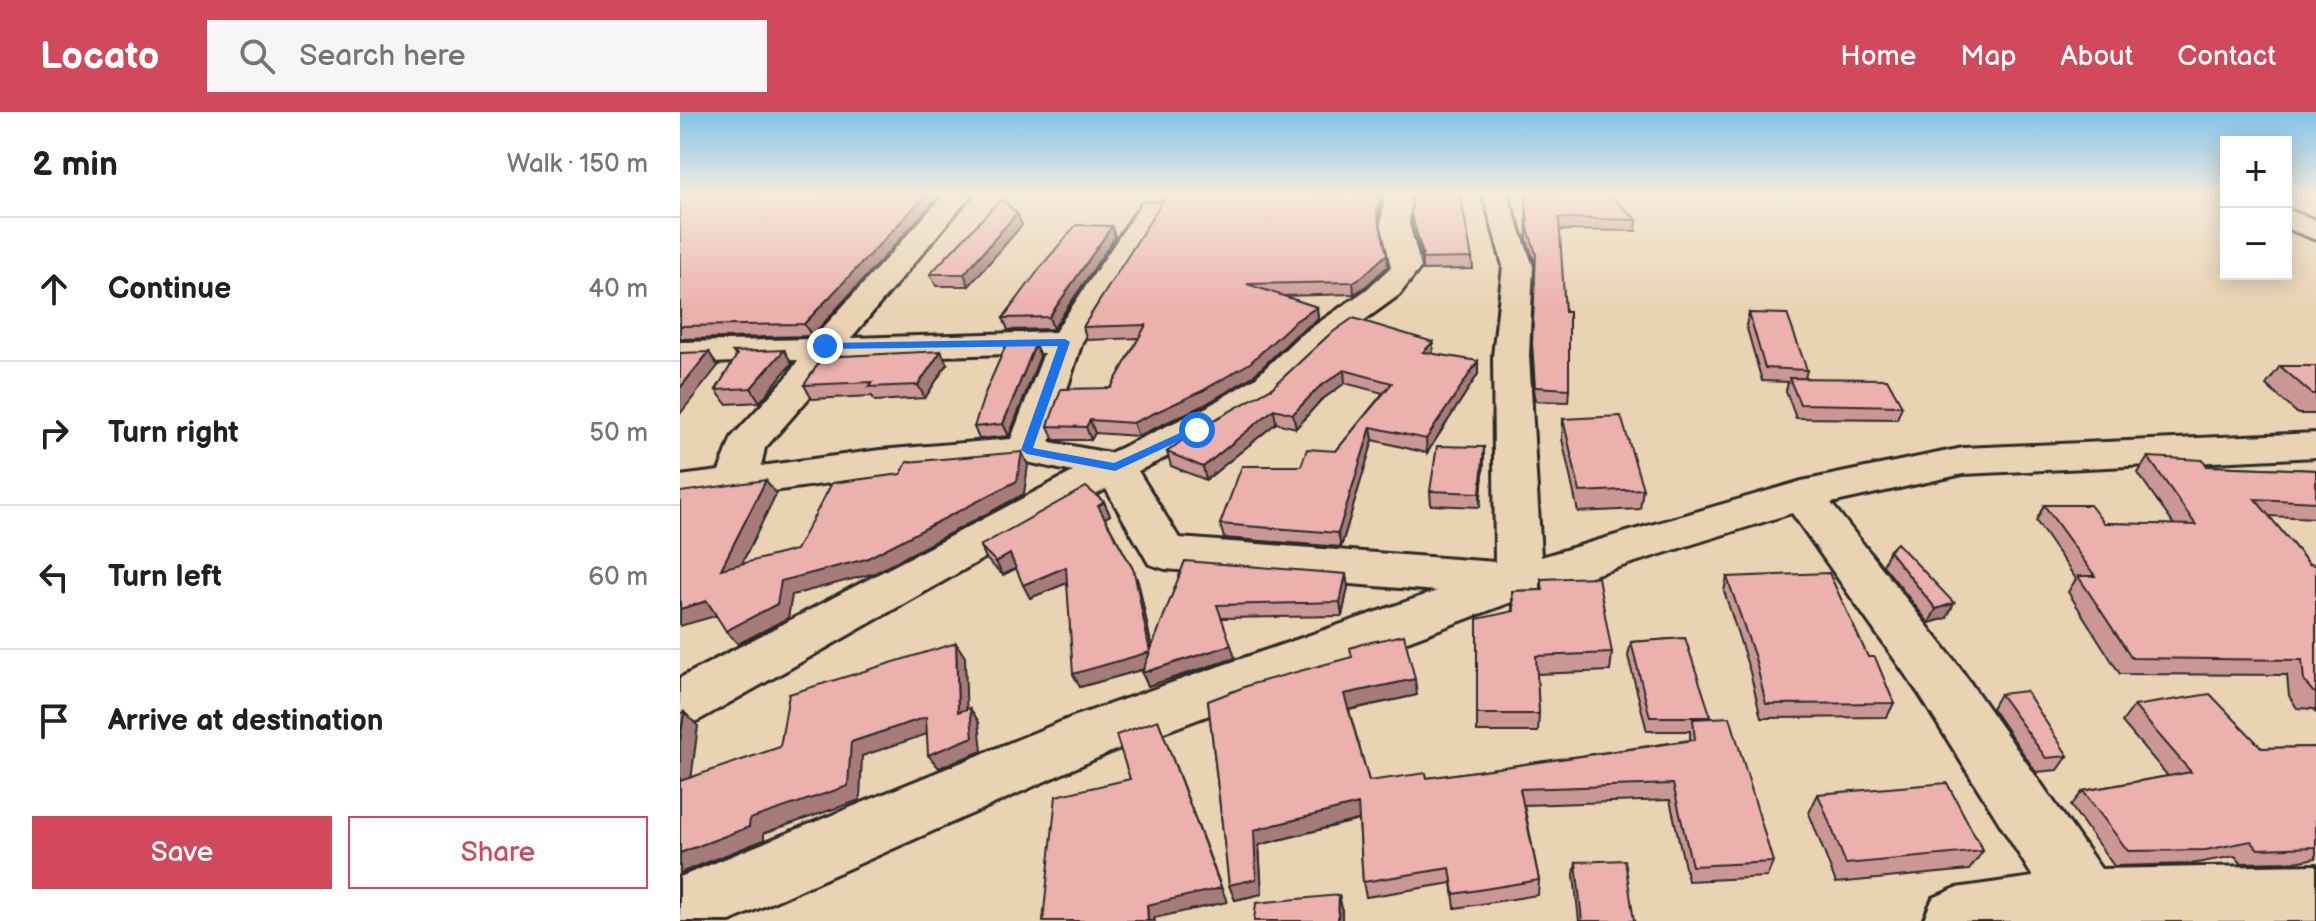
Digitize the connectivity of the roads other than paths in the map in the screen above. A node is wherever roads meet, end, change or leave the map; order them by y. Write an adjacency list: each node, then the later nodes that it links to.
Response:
1 (926, 232): 6 (street)
2 (1137, 232): 5 (street)
3 (1397, 232): 10 (street)
4 (1511, 232): 14 (street)
5 (1065, 342): 6 (street); 9 (street)
6 (825, 346): 7 (street); 11 (street)
7 (680, 353)
8 (2315, 446): 13 (street)
9 (1027, 450): 10 (street); 11 (street)
10 (1115, 467): 14 (street); 15 (street)
11 (737, 480): 12 (street)
12 (680, 490)
13 (1802, 495): 14 (street); 17 (street)
14 (1519, 581): 18 (street)
15 (680, 704)
16 (2316, 897): 17 (street)
17 (2098, 911): 19 (street)
18 (683, 913)
19 (1956, 921)

